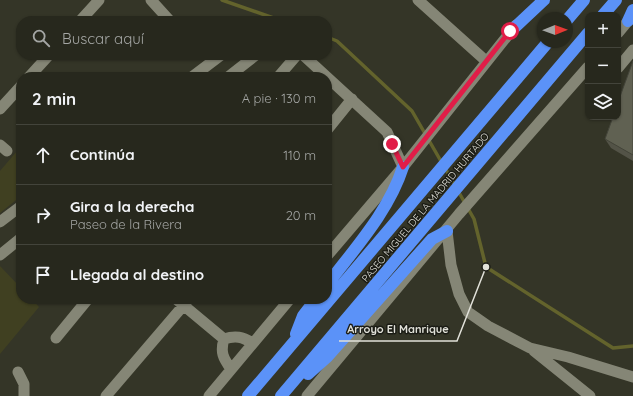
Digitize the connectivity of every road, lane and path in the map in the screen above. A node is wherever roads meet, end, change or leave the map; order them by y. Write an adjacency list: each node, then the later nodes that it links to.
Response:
1 (99, 0): 10 (street)
2 (151, 0): 11 (street)
3 (418, 0): 23 (street)
4 (537, 0): 14 (street)
5 (544, 0): 14 (highway)
6 (584, 0): 9 (highway)
7 (616, 0): 8 (highway)
8 (606, 12)
9 (573, 13)
10 (85, 16)
11 (165, 16)
12 (632, 17): 13 (street)
13 (621, 29)
14 (510, 31): 23 (street)
15 (585, 37): 66 (highway, PASEO MIGUEL DE LA MADRID HURTADO)
16 (543, 48): 44 (highway, PASEO MIGUEL DE LA MADRID HURTADO)
17 (633, 50): 24 (street)
18 (44, 60): 25 (street)
19 (214, 60): 26 (street)
20 (250, 60): 27 (street)
21 (293, 60): 28 (street)
22 (309, 60): 29 (street)
23 (486, 61): 36 (street)
24 (621, 64)
25 (34, 72)
26 (199, 72)
27 (234, 72)
28 (282, 72)
29 (322, 72)
30 (585, 73): 39 (street)
31 (332, 81): 33 (street)
32 (16, 91): 34 (street)
33 (352, 99): 35 (street); 36 (street)
34 (0, 109)
35 (332, 124)
36 (403, 167): 41 (street); 43 (highway)
37 (16, 210): 38 (street)
38 (0, 222)
39 (446, 231): 55 (street); 60 (street); 66 (highway)
40 (16, 242): 42 (street)
41 (332, 250)
42 (0, 255)
43 (332, 277)
44 (332, 297)
45 (84, 304): 51 (street)
46 (181, 304): 63 (street)
47 (186, 304): 52 (street)
48 (286, 304): 53 (street)
49 (312, 304): 54 (highway)
50 (326, 304): 54 (highway, PASEO MIGUEL DE LA MADRID HURTADO)
51 (56, 338)
52 (224, 339): 53 (street); 56 (street)
53 (253, 343): 56 (street)
54 (292, 344): 65 (highway, PASEO MIGUEL DE LA MADRID HURTADO)
55 (530, 348): 58 (street); 67 (street)
56 (231, 369): 64 (street)
57 (18, 372): 59 (street)
58 (633, 377)
59 (24, 384): 61 (street); 62 (street)
60 (312, 394)
61 (24, 396)
62 (33, 396)
63 (106, 396)
64 (208, 396)
65 (248, 396)
66 (282, 396)
67 (590, 396)

